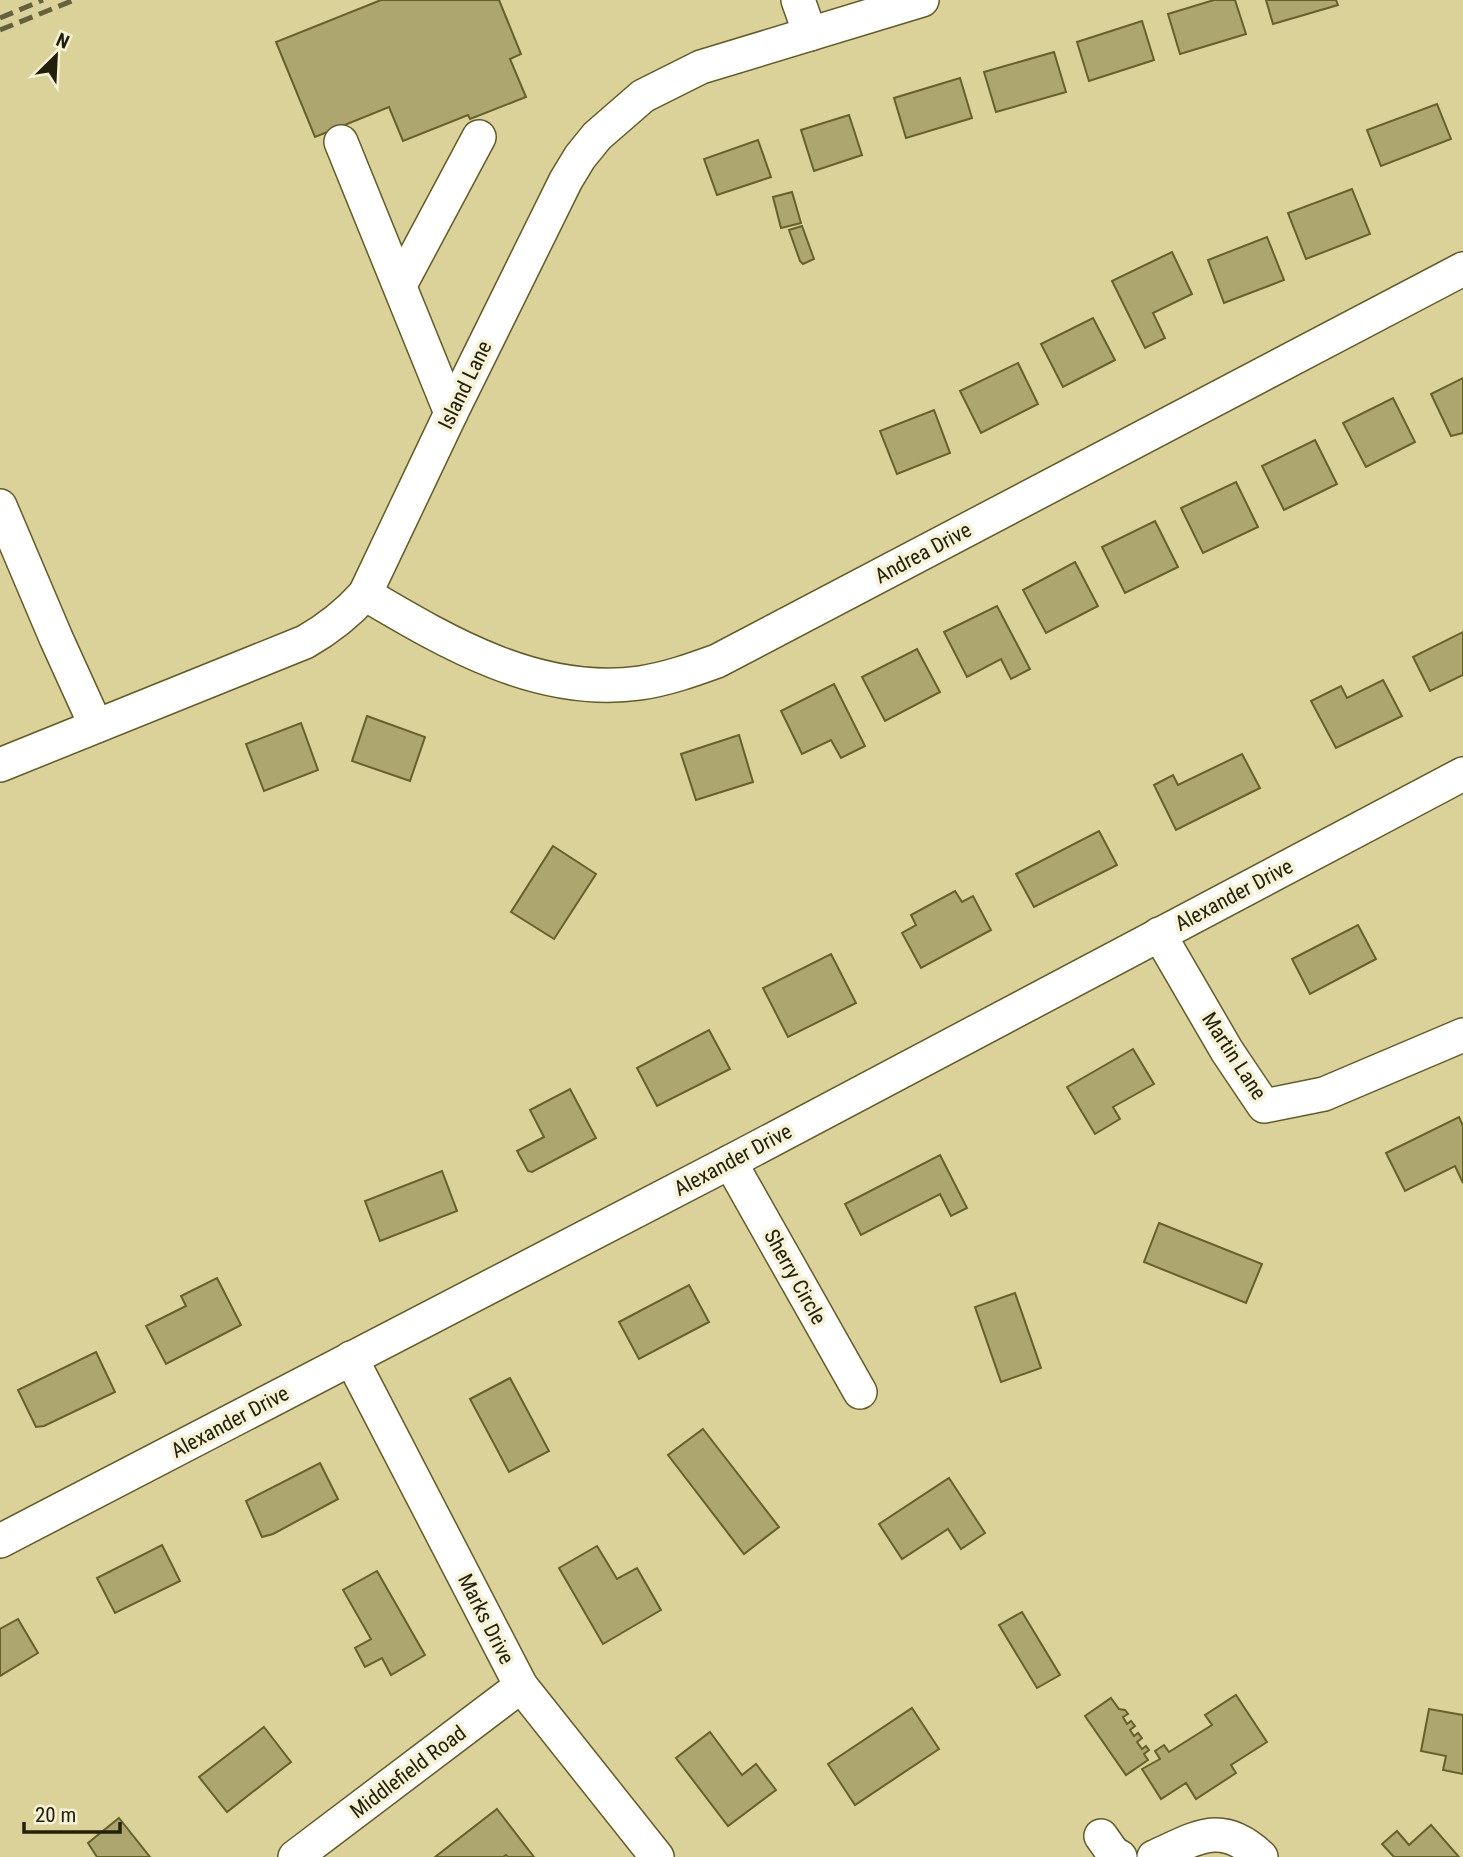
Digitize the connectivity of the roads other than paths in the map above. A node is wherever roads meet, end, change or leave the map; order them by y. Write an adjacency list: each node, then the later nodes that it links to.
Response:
1 (798, 0): 3 (street)
2 (922, 0): 3 (street, Island Lane)
3 (810, 34): 8 (street, Island Lane)
4 (479, 137): 7 (street)
5 (341, 142): 7 (street)
6 (1463, 270): 10 (street, Andrea Drive)
7 (400, 285): 8 (street)
8 (451, 413): 10 (street, Island Lane)
9 (0, 506): 11 (street)
10 (365, 594): 11 (street, Island Lane)
11 (96, 726): 12 (street, Island Lane)
12 (0, 765)
13 (1463, 774): 14 (street, Alexander Drive)
14 (1159, 934): 15 (street, Martin Lane); 16 (street, Alexander Drive)
15 (1463, 1035)
16 (730, 1163): 17 (street, Alexander Drive); 18 (street, Sherry Circle)
17 (351, 1358): 19 (street, Alexander Drive); 20 (street, Marks Drive)
18 (860, 1392)
19 (0, 1541)
20 (521, 1686): 21 (street, Middlefield Road); 22 (street, Marks Drive)
21 (295, 1857)
22 (657, 1857)
23 (1154, 1857): 24 (street)
24 (1261, 1857)

